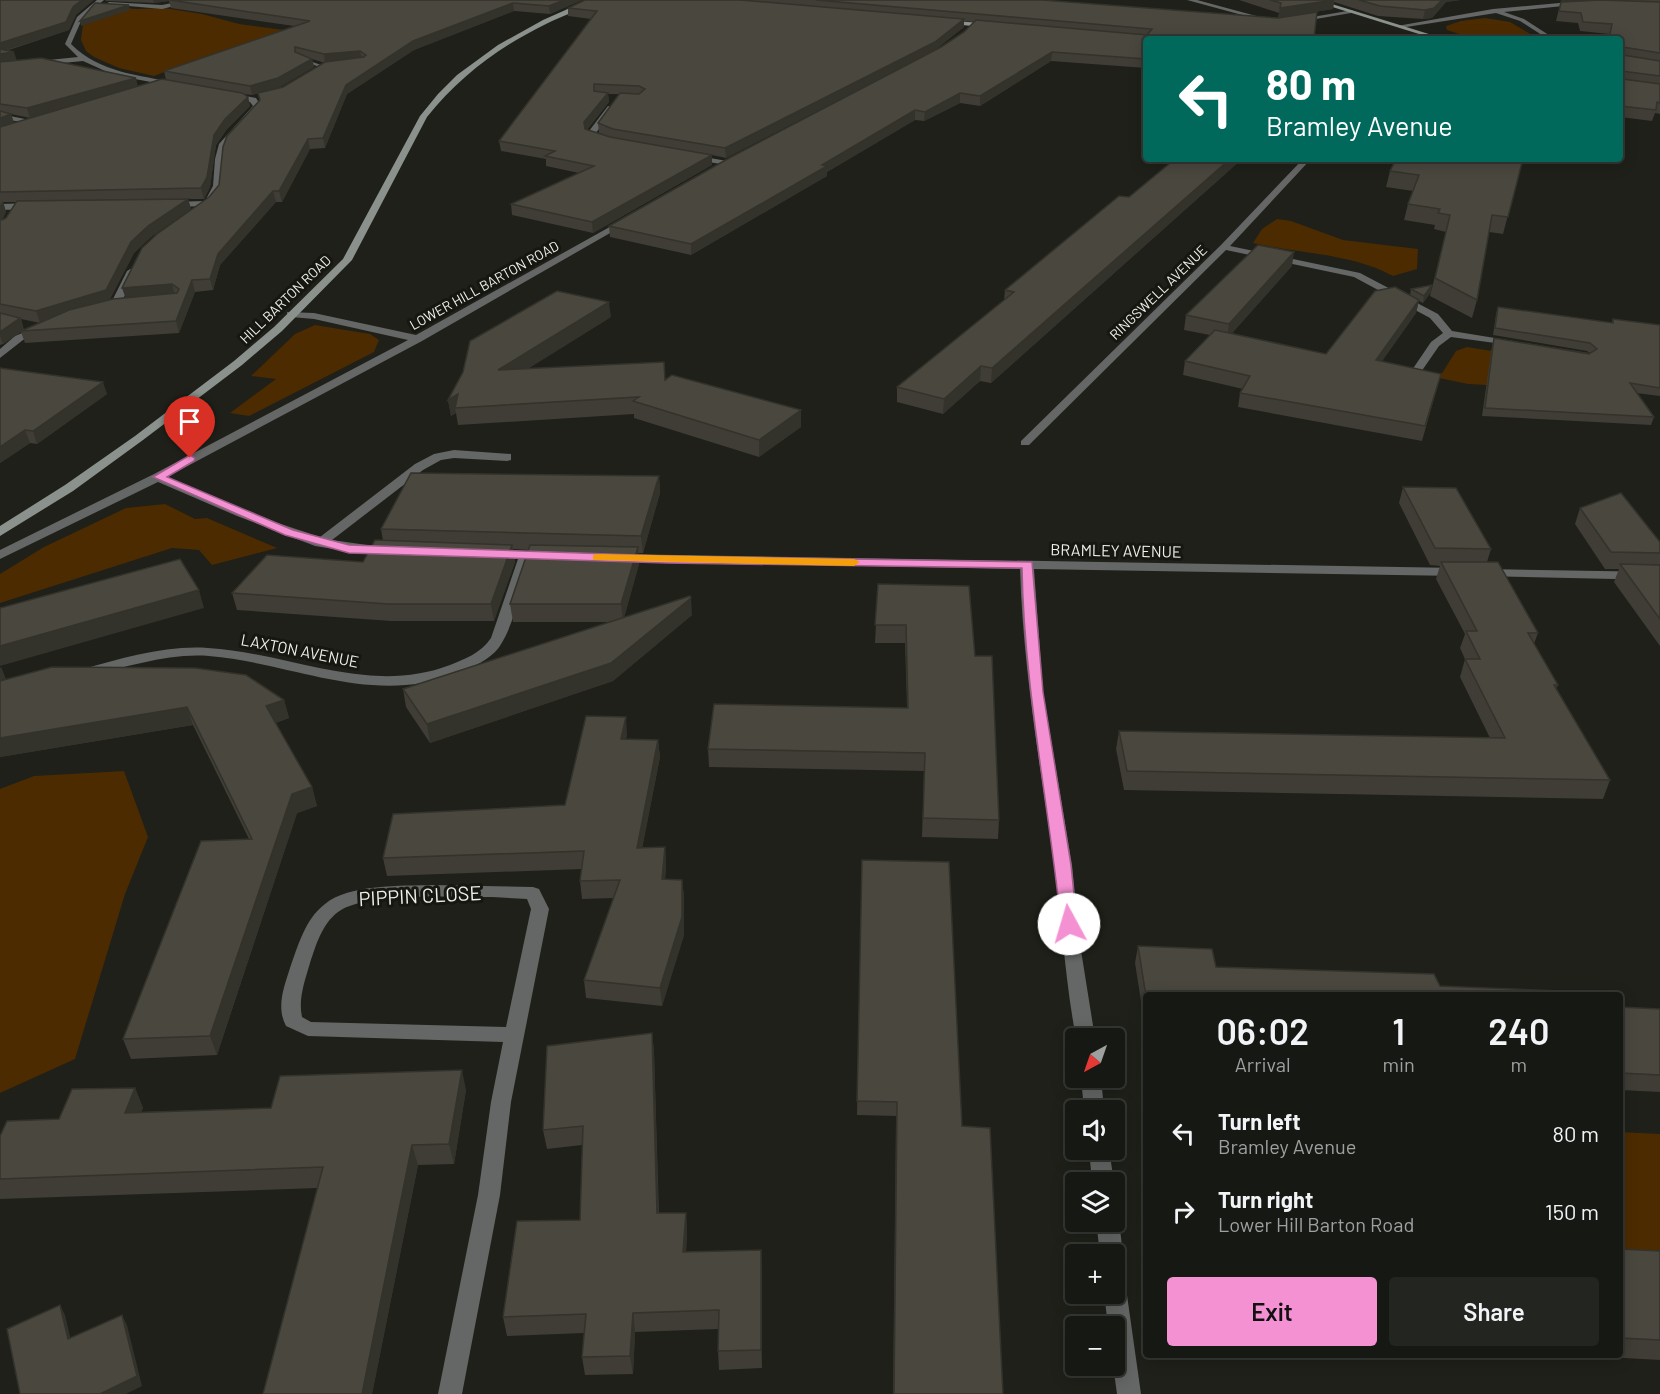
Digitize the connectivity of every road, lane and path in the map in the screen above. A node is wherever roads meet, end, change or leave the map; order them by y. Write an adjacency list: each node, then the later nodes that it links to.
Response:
1 (196, 0): 6 (street)
2 (1190, 0): 12 (street)
3 (1313, 0): 9 (main road)
4 (1555, 0): 7 (street)
5 (591, 1): 50 (main road, HILL BARTON ROAD)
6 (97, 2): 19 (street)
7 (1563, 4): 8 (street); 10 (street)
8 (1588, 4)
9 (1351, 11): 13 (street); 14 (main road)
10 (1493, 11): 14 (street); 17 (street)
11 (939, 22): 15 (main road)
12 (1277, 22)
13 (1288, 22)
14 (1400, 26): 16 (main road)
15 (996, 27)
16 (1432, 36)
17 (1547, 36)
18 (300, 58): 21 (street)
19 (82, 59): 20 (street); 22 (street)
20 (0, 68)
21 (325, 68)
22 (165, 83): 23 (street); 24 (street)
23 (186, 87)
24 (148, 89)
25 (219, 93): 28 (street)
26 (262, 98): 28 (street)
27 (618, 98): 33 (street)
28 (253, 100): 39 (street)
29 (0, 116): 31 (street)
30 (51, 117): 31 (street)
31 (30, 122): 32 (street)
32 (10, 129)
33 (611, 143)
34 (681, 155): 37 (street)
35 (737, 158): 37 (street)
36 (1304, 162): 47 (street, RINGSWELL AVENUE)
37 (727, 163): 38 (street)
38 (717, 169)
39 (207, 204): 41 (street); 44 (street)
40 (44, 205): 42 (street)
41 (160, 205)
42 (16, 206): 43 (street); 45 (street)
43 (0, 207)
44 (193, 215)
45 (10, 216)
46 (634, 217): 53 (street, LOWER HILL BARTON ROAD)
47 (1224, 247): 52 (street); 57 (street, RINGSWELL AVENUE)
48 (135, 266): 49 (street)
49 (132, 303)
50 (291, 314): 53 (street); 60 (main road, HILL BARTON ROAD)
51 (23, 323): 55 (street)
52 (1449, 334): 54 (street); 56 (street)
53 (418, 339): 59 (street, LOWER HILL BARTON ROAD)
54 (1527, 346)
55 (0, 356)
56 (1417, 370)
57 (1025, 443)
58 (507, 456): 61 (street)
59 (158, 477): 61 (street); 64 (street, LOWER HILL BARTON ROAD)
60 (0, 532)
61 (320, 543): 62 (street)
62 (407, 552)
63 (478, 554): 65 (street)
64 (0, 555)
65 (526, 555): 66 (street); 70 (street, LAXTON AVENUE)
66 (561, 556)
67 (607, 558): 68 (street, BRAMLEY AVENUE)
68 (1028, 564): 69 (street, BRAMLEY AVENUE); 71 (street)
69 (1660, 576)
70 (74, 676)
71 (1084, 1028)
72 (515, 1035): 72 (street, PIPPIN CLOSE); 74 (street, PIPPIN CLOSE)
73 (1117, 1304): 75 (street)
74 (450, 1394)
75 (1129, 1394)

